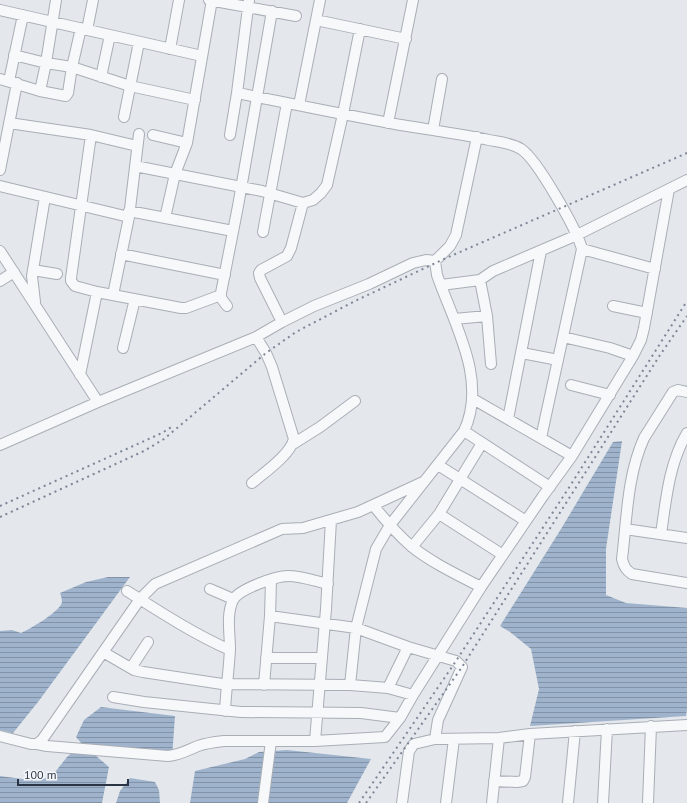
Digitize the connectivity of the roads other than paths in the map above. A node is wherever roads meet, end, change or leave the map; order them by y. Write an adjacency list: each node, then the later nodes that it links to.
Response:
1 (56, 0): 13 (street)
2 (93, 0): 14 (street)
3 (179, 0): 19 (street)
4 (211, 0): 7 (street); 21 (street)
5 (320, 0): 12 (street)
6 (413, 0): 17 (street)
7 (248, 3): 9 (street); 29 (street)
8 (0, 10): 10 (street)
9 (272, 12): 11 (street); 30 (street)
10 (23, 15): 13 (street); 20 (street)
11 (296, 16)
12 (316, 20): 15 (street); 33 (street)
13 (52, 22): 14 (street); 22 (street)
14 (84, 29): 16 (street); 23 (street)
15 (360, 29): 17 (street); 34 (street)
16 (110, 35): 18 (street); 24 (street)
17 (406, 39): 37 (street)
18 (139, 42): 19 (street); 27 (street)
19 (170, 49): 21 (street)
20 (14, 56): 22 (street); 26 (street)
21 (202, 56): 31 (street)
22 (46, 63): 23 (street); 28 (street)
23 (72, 67): 24 (street); 28 (street)
24 (101, 77): 27 (street)
25 (442, 79): 38 (street)
26 (8, 81): 28 (street); 36 (street)
27 (130, 86): 31 (street); 35 (street)
28 (40, 91)
29 (237, 93): 30 (street); 42 (street)
30 (257, 97): 32 (street); 51 (street)
31 (195, 100): 44 (street)
32 (287, 103): 33 (street); 53 (street)
33 (299, 105): 34 (street)
34 (343, 114): 37 (street); 55 (street)
35 (124, 117)
36 (9, 123): 40 (street); 47 (street)
37 (388, 123): 38 (street)
38 (432, 130): 43 (street)
39 (139, 134): 45 (street)
40 (91, 135): 45 (street); 56 (street)
41 (153, 135): 44 (street)
42 (230, 136)
43 (477, 137): 61 (street); 66 (street)
44 (187, 143): 48 (street)
45 (137, 146): 46 (street)
46 (135, 166): 48 (street); 57 (street)
47 (0, 170)
48 (175, 174): 51 (street); 58 (street)
49 (687, 180): 52 (street)
50 (0, 186): 54 (street)
51 (241, 187): 53 (street); 59 (street)
52 (668, 189): 61 (street); 67 (street)
53 (270, 193): 55 (street); 60 (street)
54 (45, 197): 56 (street); 68 (street)
55 (303, 202): 85 (street)
56 (82, 205): 57 (street); 75 (street)
57 (129, 214): 58 (street); 65 (street)
58 (165, 218): 59 (street)
59 (233, 232): 71 (street)
60 (263, 232)
61 (577, 235): 62 (street); 64 (street)
62 (582, 249): 67 (street); 87 (street)
63 (0, 251): 69 (street)
64 (541, 251): 72 (street); 89 (street)
65 (121, 254): 71 (street); 76 (street)
66 (435, 261): 74 (street); 85 (street)
67 (655, 269): 82 (street)
68 (33, 270): 70 (street); 79 (street)
69 (14, 272): 73 (street); 79 (street)
70 (57, 274)
71 (225, 275): 77 (street)
72 (480, 280): 74 (street); 83 (street)
73 (0, 281)
74 (441, 285): 84 (street)
75 (97, 292): 76 (street); 93 (street)
76 (113, 295): 78 (street)
77 (221, 295): 78 (street); 80 (street)
78 (135, 299): 88 (street)
79 (35, 306): 93 (street)
80 (227, 306)
81 (613, 306): 82 (street)
82 (647, 313): 90 (street)
83 (487, 316): 84 (street); 92 (street)
84 (454, 319): 97 (street)
85 (282, 322): 86 (street)
86 (256, 337): 99 (street); 105 (street)
87 (563, 337): 90 (street); 91 (street)
88 (123, 348)
89 (522, 353): 91 (street); 100 (street)
90 (633, 356): 96 (street)
91 (558, 360): 103 (street)
92 (491, 364)
93 (80, 375): 99 (street)
94 (571, 386): 96 (street)
95 (687, 392): 118 (street)
96 (610, 395): 107 (street)
97 (473, 399): 100 (street); 101 (street)
98 (355, 401): 105 (street)
99 (98, 402): 106 (street)
100 (508, 419): 103 (street)
101 (464, 431): 104 (street); 108 (street)
102 (687, 433): 119 (street)
103 (542, 438): 107 (street)
104 (482, 443): 109 (street); 112 (street)
105 (293, 444): 111 (street)
106 (0, 445)
107 (572, 456): 112 (street)
108 (438, 465): 109 (street); 110 (street)
109 (460, 478): 114 (street); 116 (street)
110 (425, 481): 113 (street); 117 (street)
111 (252, 483)
112 (550, 486): 116 (street)
113 (373, 505): 115 (street); 117 (street)
114 (439, 514): 121 (street); 122 (street)
115 (331, 520): 125 (street); 129 (street)
116 (526, 521): 122 (street)
117 (390, 525): 121 (street); 133 (street)
118 (626, 529): 119 (street); 124 (street)
119 (661, 534): 120 (street)
120 (687, 538)
121 (412, 547): 126 (street)
122 (503, 555): 126 (street)
123 (271, 580): 125 (street); 130 (street); 131 (street)
124 (687, 583)
125 (328, 584): 132 (street)
126 (481, 587): 138 (street)
127 (210, 589): 130 (street)
128 (127, 591): 129 (street)
129 (140, 599): 136 (street); 137 (street)
130 (234, 599): 136 (street)
131 (270, 616): 132 (street); 139 (street)
132 (325, 623): 133 (street); 140 (street)
133 (356, 628): 135 (street); 144 (street)
134 (148, 642): 141 (street)
135 (408, 647): 138 (street); 146 (street)
136 (230, 650): 142 (street)
137 (103, 652): 141 (street); 163 (street)
138 (438, 655): 147 (street); 159 (street)
139 (266, 658): 140 (street); 143 (street)
140 (322, 658): 145 (street)
141 (131, 668): 142 (street)
142 (227, 684): 143 (street); 149 (street)
143 (264, 685): 145 (street)
144 (350, 685): 145 (street); 146 (street)
145 (320, 686): 150 (street)
146 (388, 688): 147 (street)
147 (413, 695): 151 (street)
148 (113, 697): 149 (street)
149 (225, 710): 150 (street)
150 (317, 713): 151 (street); 162 (street)
151 (400, 718): 162 (street)
152 (687, 725): 153 (street)
153 (651, 726): 154 (street); 171 (street)
154 (607, 729): 155 (street); 170 (street)
155 (575, 731): 156 (street); 169 (street)
156 (530, 734): 158 (street); 164 (street)
157 (0, 736): 163 (street)
158 (499, 738): 160 (street); 164 (street)
159 (435, 739): 160 (street); 166 (street)
160 (454, 739): 167 (street)
161 (271, 741): 162 (street); 163 (street); 165 (street)
162 (315, 741)
163 (37, 744)
164 (494, 781): 168 (street)
165 (263, 803)
166 (402, 803)
167 (446, 803)
168 (492, 803)
169 (568, 803)
170 (603, 803)
171 (648, 803)

